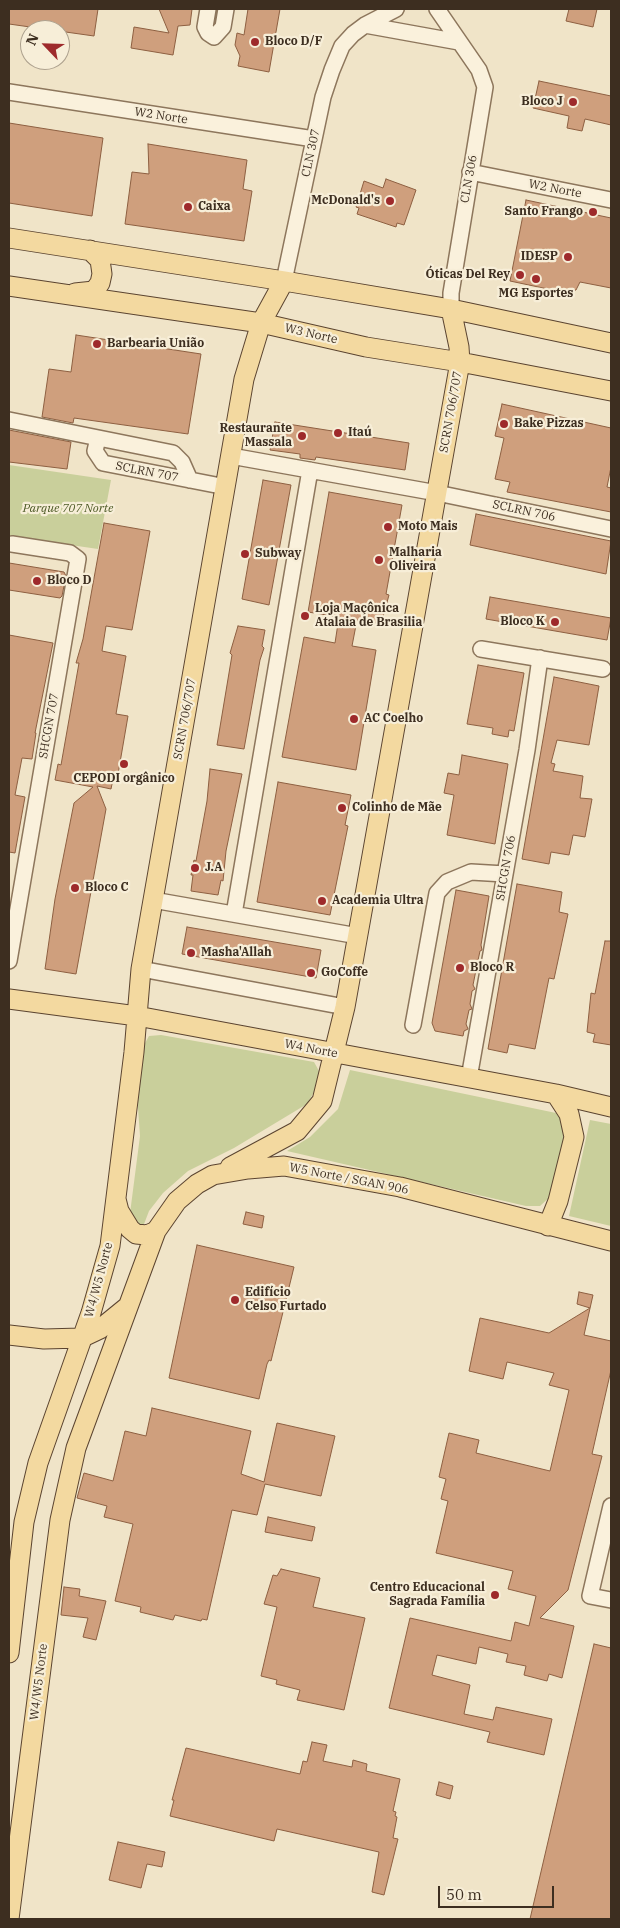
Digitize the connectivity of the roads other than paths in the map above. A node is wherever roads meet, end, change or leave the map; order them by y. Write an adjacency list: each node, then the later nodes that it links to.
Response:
1 (208, 9): 2 (street)
2 (226, 9)
3 (396, 9): 5 (street, CLN 307)
4 (437, 9): 6 (street, CLN 306)
5 (365, 25): 6 (street); 8 (street, CLN 307)
6 (459, 42): 9 (street, CLN 306)
7 (9, 92): 8 (street, W2 Norte)
8 (314, 139): 13 (street, CLN 307)
9 (470, 172): 10 (street, W2 Norte); 16 (street, CLN 306)
10 (611, 200)
11 (9, 238): 12 (main road)
12 (90, 250): 13 (main road); 15 (main road)
13 (284, 281): 16 (main road); 17 (main road, CLN 307)
14 (9, 286): 15 (main road, W3 Norte)
15 (44, 292): 17 (main road, W3 Norte)
16 (451, 310): 18 (main road); 19 (main road, CLN 306)
17 (261, 323): 19 (main road, W3 Norte); 23 (main road, SCRN 706/707)
18 (611, 343)
19 (460, 362): 20 (main road, W3 Norte); 27 (main road, SCRN 706/707)
20 (611, 391)
21 (9, 420): 22 (street, SCLRN 707)
22 (98, 438): 25 (street, SCLRN 707); 25 (street, SCLRN 707)
23 (231, 456): 24 (street); 26 (main road, SCRN 706/707)
24 (310, 470): 27 (street); 35 (street)
25 (190, 480): 26 (street, SCLRN 707)
26 (226, 487): 34 (main road, SCRN 706/707)
27 (437, 493): 28 (street, SCLRN 706); 36 (main road, SCRN 706/707)
28 (611, 529)
29 (12, 544): 37 (street, SHCGN 707)
30 (481, 649): 31 (street)
31 (540, 658): 32 (street); 33 (street, SHCGN 706)
32 (603, 669)
33 (506, 874): 42 (street); 44 (street, SHCGN 706)
34 (153, 900): 35 (street); 38 (main road, W4/W5 Norte)
35 (234, 914): 36 (street)
36 (358, 936): 40 (main road, SCRN 706/707)
37 (9, 961)
38 (141, 970): 40 (street); 41 (main road, W4/W5 Norte)
39 (9, 999): 41 (main road, W4 Norte)
40 (345, 1008): 43 (main road, SCRN 706/707)
41 (137, 1016): 43 (main road, W4 Norte); 48 (main road, W4/W5 Norte)
42 (413, 1025)
43 (334, 1054): 44 (main road, W4 Norte); 47 (main road, SCRN 706/707)
44 (469, 1078): 45 (main road, W4 Norte)
45 (556, 1094): 46 (main road, W4 Norte); 49 (main road)
46 (611, 1107)
47 (213, 1175): 49 (main road, W5 Norte / SGAN 906); 50 (main road, W5 Norte / SGAN 906)
48 (115, 1198): 50 (main road); 54 (main road, W4/W5 Norte)
49 (548, 1226): 51 (main road, W5 Norte / SGAN 906)
50 (156, 1231): 52 (main road, W5 Norte / SGAN 906)
51 (611, 1241)
52 (128, 1306): 54 (main road); 58 (main road, W4/W5 Norte)
53 (9, 1335): 54 (main road)
54 (81, 1338): 57 (main road, W4/W5 Norte)
55 (611, 1506): 56 (street)
56 (611, 1600)
57 (9, 1652)
58 (9, 1919)

